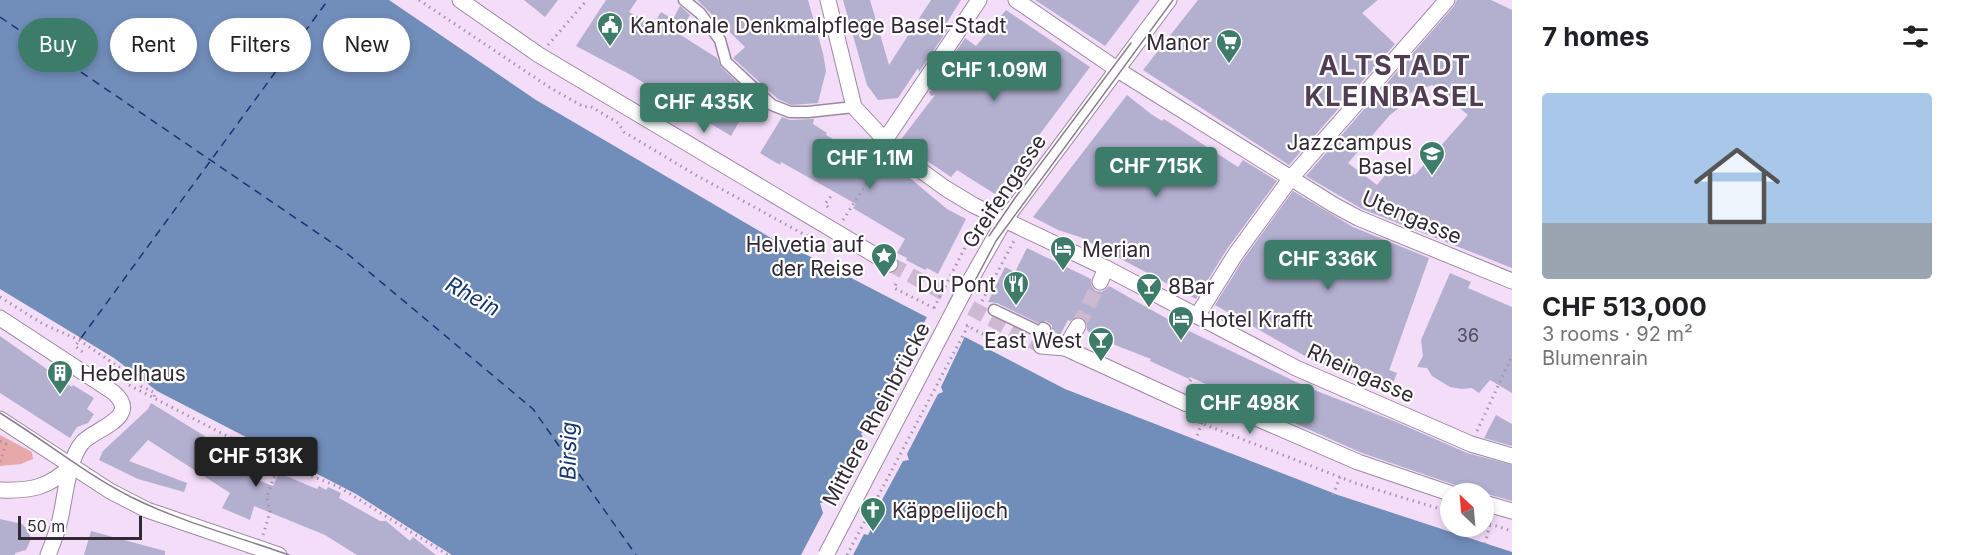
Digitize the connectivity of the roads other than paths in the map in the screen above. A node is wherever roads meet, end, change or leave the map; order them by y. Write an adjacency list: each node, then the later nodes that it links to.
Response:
1 (460, 0): 13 (street)
2 (684, 0): 9 (street)
3 (828, 0): 9 (street)
4 (979, 0): 10 (street)
5 (1016, 0): 8 (street, Utengasse)
6 (1170, 0): 8 (street, Greifengasse)
7 (1447, 0): 11 (street)
8 (1117, 69): 11 (street, Utengasse); 12 (street, Greifengasse)
9 (854, 107): 10 (street, Rheingasse)
10 (885, 140): 12 (street, Rheingasse)
11 (1291, 178): 15 (street, Utengasse); 19 (street)
12 (1004, 220): 14 (street, Rheingasse); 17 (street, Greifengasse)
13 (890, 264)
14 (1106, 268): 16 (street); 19 (street, Rheingasse)
15 (1512, 281)
16 (1100, 282)
17 (963, 293): 35 (street, Mittlere Rheinbrücke, bridge)
18 (994, 310): 22 (street)
19 (1197, 316): 26 (street, Rheingasse)
20 (0, 318): 27 (street)
21 (1078, 326): 24 (street)
22 (1045, 329)
23 (1041, 346): 24 (street)
24 (1065, 348): 29 (street)
25 (0, 419): 27 (street)
26 (1512, 456)
27 (72, 465): 28 (street); 32 (street); 33 (street)
28 (0, 490)
29 (1440, 490)
30 (1494, 506): 31 (street)
31 (1512, 511)
32 (251, 549): 34 (street)
33 (48, 555)
34 (279, 555)
35 (826, 555)

